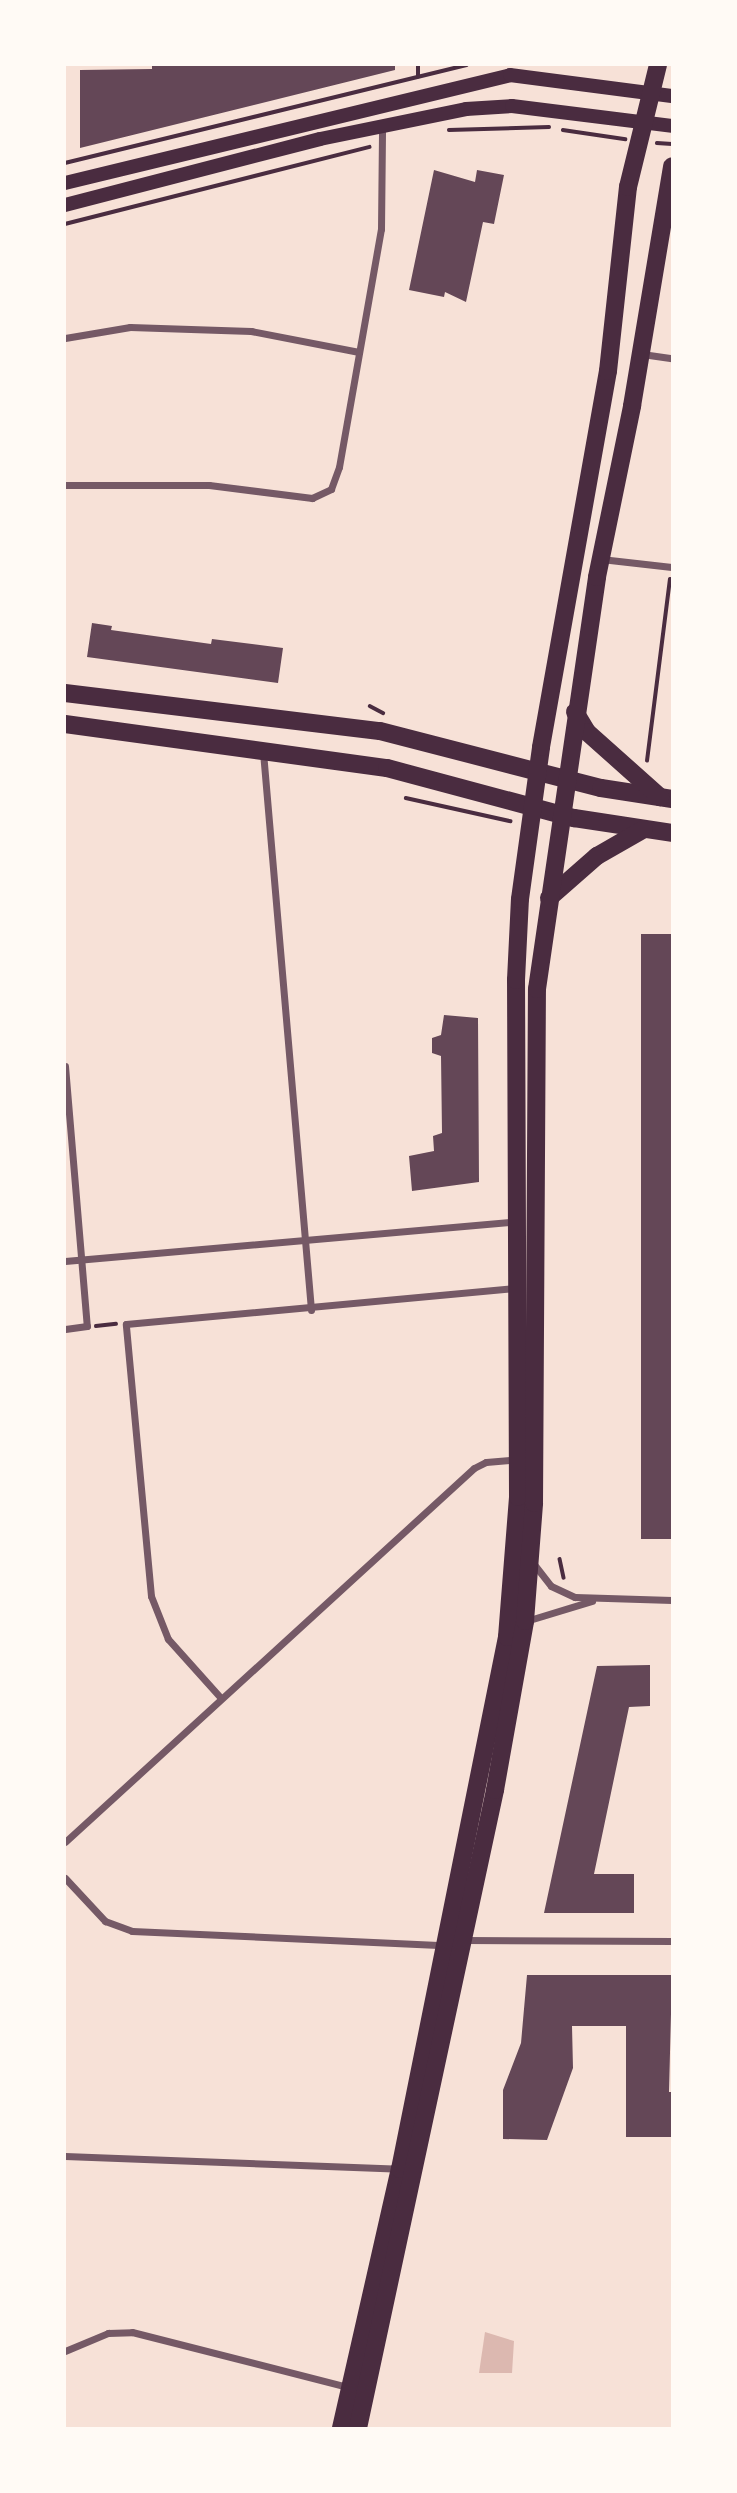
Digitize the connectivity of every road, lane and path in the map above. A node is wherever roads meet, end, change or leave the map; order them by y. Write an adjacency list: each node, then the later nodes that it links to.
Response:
1 (418, 65): 4 (path)
2 (466, 65): 15 (path)
3 (658, 65): 5 (main road)
4 (419, 72)
5 (652, 93): 6 (main road); 7 (main road); 17 (main road)
6 (672, 96)
7 (643, 122): 8 (main road); 9 (main road); 32 (main road)
8 (672, 126)
9 (382, 127): 12 (street); 18 (main road)
10 (437, 131): 11 (path)
11 (605, 137)
12 (382, 144): 19 (path); 21 (street)
13 (663, 144): 14 (path)
14 (672, 148)
15 (65, 163)
16 (672, 166): 22 (main road)
17 (65, 183)
18 (65, 205)
19 (65, 224)
20 (65, 338): 21 (street)
21 (359, 352): 24 (street)
22 (639, 354): 23 (street); 25 (main road)
23 (672, 358)
24 (65, 485)
25 (600, 559): 26 (street); 28 (main road)
26 (672, 567): 31 (path)
27 (65, 693): 32 (main road)
28 (575, 712): 33 (main road); 34 (main road)
29 (65, 723): 30 (main road)
30 (263, 749): 35 (main road); 42 (street)
31 (647, 761)
32 (538, 771): 33 (main road); 35 (main road)
33 (565, 779): 34 (main road); 36 (main road)
34 (666, 798)
35 (533, 807): 36 (main road); 41 (main road)
36 (560, 814): 37 (main road); 39 (main road)
37 (644, 829): 38 (main road); 39 (main road)
38 (672, 834)
39 (549, 898): 51 (main road)
40 (65, 1066): 43 (street)
41 (519, 1221): 42 (street); 45 (main road)
42 (305, 1240): 43 (street); 46 (street)
43 (82, 1259): 44 (street); 48 (street)
44 (65, 1261)
45 (519, 1288): 46 (street); 50 (main road)
46 (310, 1310): 47 (street)
47 (126, 1324): 48 (path); 55 (street)
48 (87, 1326): 49 (street)
49 (65, 1329)
50 (518, 1459): 55 (street); 60 (main road)
51 (531, 1560): 53 (street); 54 (main road)
52 (672, 1600): 53 (street)
53 (592, 1601): 54 (street)
54 (526, 1621): 58 (main road)
55 (220, 1697): 56 (street)
56 (65, 1842)
57 (65, 1878): 60 (street)
58 (464, 1940): 59 (street); 66 (main road)
59 (672, 1941)
60 (444, 1945): 62 (main road)
61 (65, 2156): 62 (street)
62 (400, 2169): 64 (main road)
63 (65, 2351): 64 (street)
64 (352, 2388): 65 (main road)
65 (341, 2428)
66 (358, 2428)

